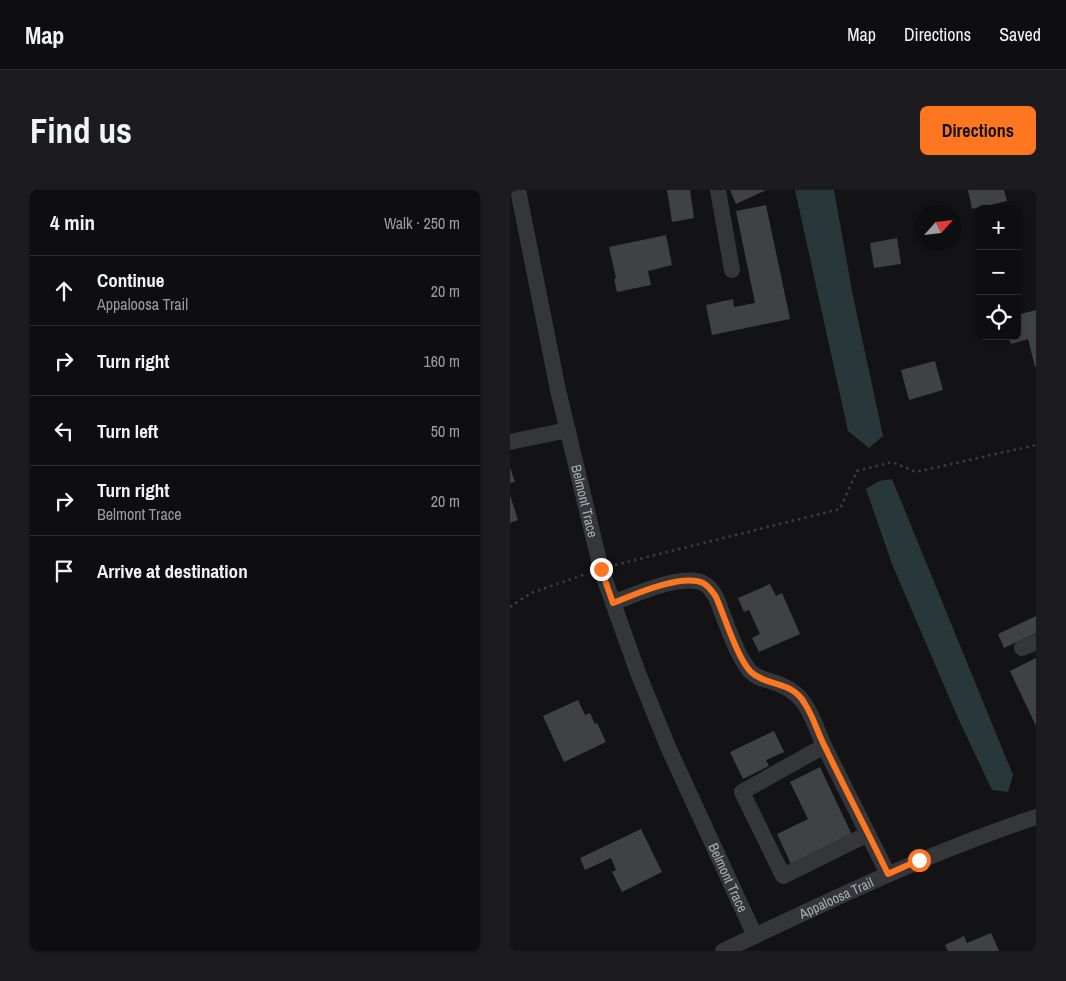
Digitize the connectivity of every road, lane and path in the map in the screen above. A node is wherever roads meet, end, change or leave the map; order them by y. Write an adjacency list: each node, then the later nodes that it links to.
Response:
1 (518, 190): 4 (street, Belmont Trace)
2 (718, 190): 3 (street)
3 (732, 270)
4 (568, 430): 5 (street); 7 (street, Belmont Trace)
5 (510, 442)
6 (1036, 445): 7 (path)
7 (601, 569): 8 (street, Belmont Trace); 9 (path)
8 (613, 603): 10 (street); 14 (street, Belmont Trace)
9 (510, 607)
10 (824, 746): 12 (street); 12 (street)
11 (1036, 817): 13 (street, Appaloosa Trail)
12 (868, 834): 13 (street)
13 (888, 874): 14 (street, Appaloosa Trail)
14 (747, 943): 15 (street, Appaloosa Trail)
15 (723, 951)

